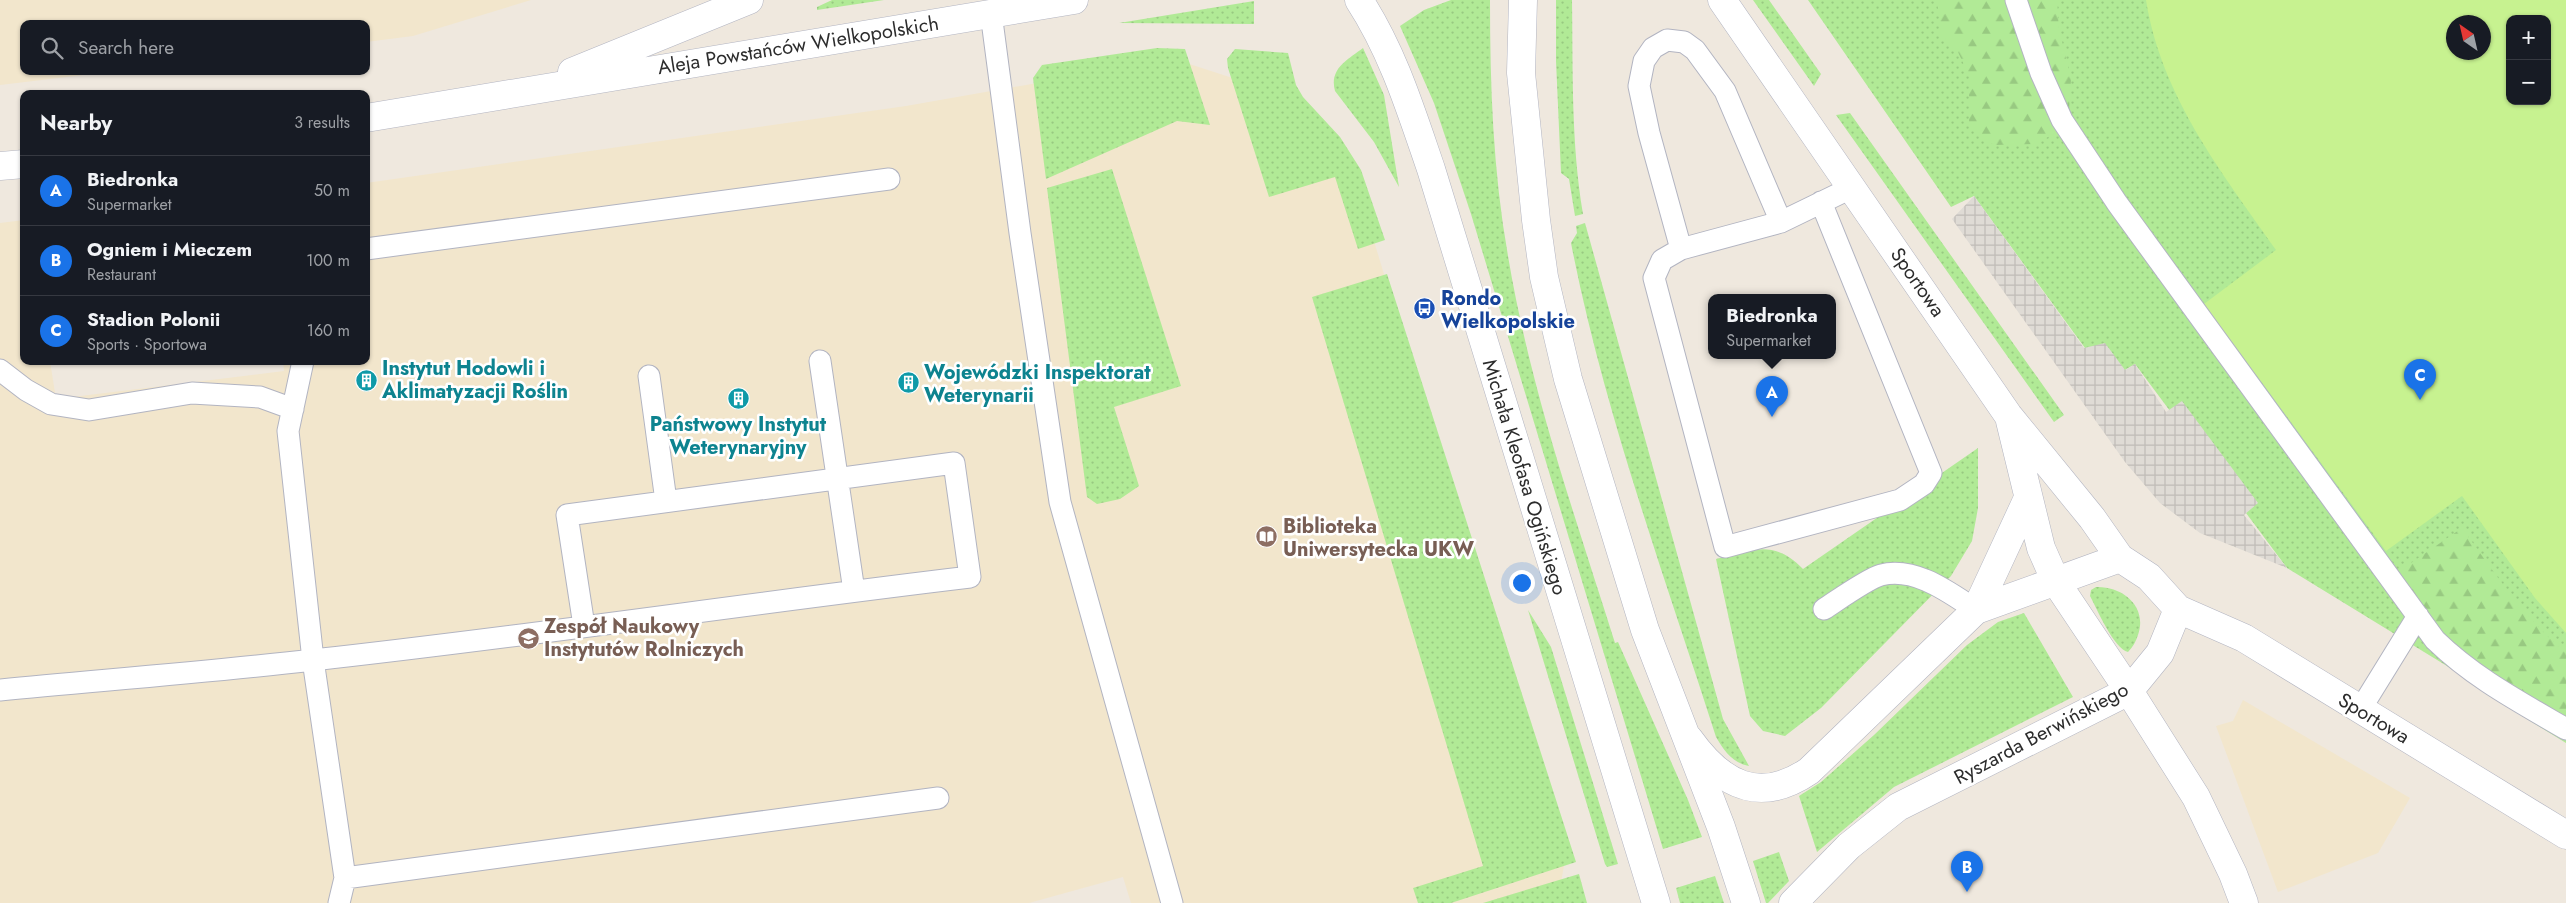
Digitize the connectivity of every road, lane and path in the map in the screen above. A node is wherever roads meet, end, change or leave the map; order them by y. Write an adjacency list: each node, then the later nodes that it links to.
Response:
1 (750, 0): 8 (street, Aleja Powstańców Wielkopolskich)
2 (1074, 0): 7 (street, Aleja Powstańców Wielkopolskich)
3 (1359, 0): 44 (street, Michała Kleofasa Ogińskiego)
4 (1523, 0): 40 (street)
5 (1722, 0): 13 (street, Sportowa)
6 (2016, 0): 33 (lane)
7 (991, 13): 8 (street, Aleja Powstańców Wielkopolskich); 46 (lane)
8 (522, 92): 9 (street, Aleja Powstańców Wielkopolskich)
9 (370, 117)
10 (20, 164): 11 (street)
11 (0, 166)
12 (890, 179): 16 (lane)
13 (1853, 187): 14 (lane); 23 (street, Sportowa)
14 (1821, 202): 15 (lane); 17 (lane)
15 (1781, 222): 17 (lane); 17 (lane)
16 (370, 248)
17 (1681, 249)
18 (820, 361): 24 (lane)
19 (302, 365): 22 (lane)
20 (0, 370): 22 (lane)
21 (649, 376): 26 (lane)
22 (292, 409): 35 (lane)
23 (2008, 415): 25 (street); 27 (street, Sportowa)
24 (837, 478): 26 (lane); 29 (lane); 29 (lane)
25 (2028, 498): 28 (street); 32 (street)
26 (666, 501): 34 (lane)
27 (2120, 558): 28 (street); 31 (street)
28 (2056, 582): 32 (street); 37 (street)
29 (854, 591): 34 (lane)
30 (1824, 609): 32 (lane)
31 (2178, 609): 37 (street, Ryszarda Berwińskiego); 38 (street, Sportowa)
32 (1976, 610): 40 (street)
33 (2418, 616): 38 (lane); 39 (lane)
34 (584, 626): 35 (lane)
35 (313, 660): 36 (lane); 43 (lane)
36 (0, 690)
37 (2129, 691): 48 (street, Ryszarda Berwińskiego); 49 (street)
38 (2360, 710): 42 (street, Sportowa)
39 (2566, 729)
40 (1684, 733): 47 (street)
41 (938, 798): 43 (lane)
42 (2566, 835)
43 (345, 878): 45 (lane)
44 (1655, 902)
45 (339, 903)
46 (1172, 903)
47 (1746, 903)
48 (1793, 903)
49 (2244, 903)

